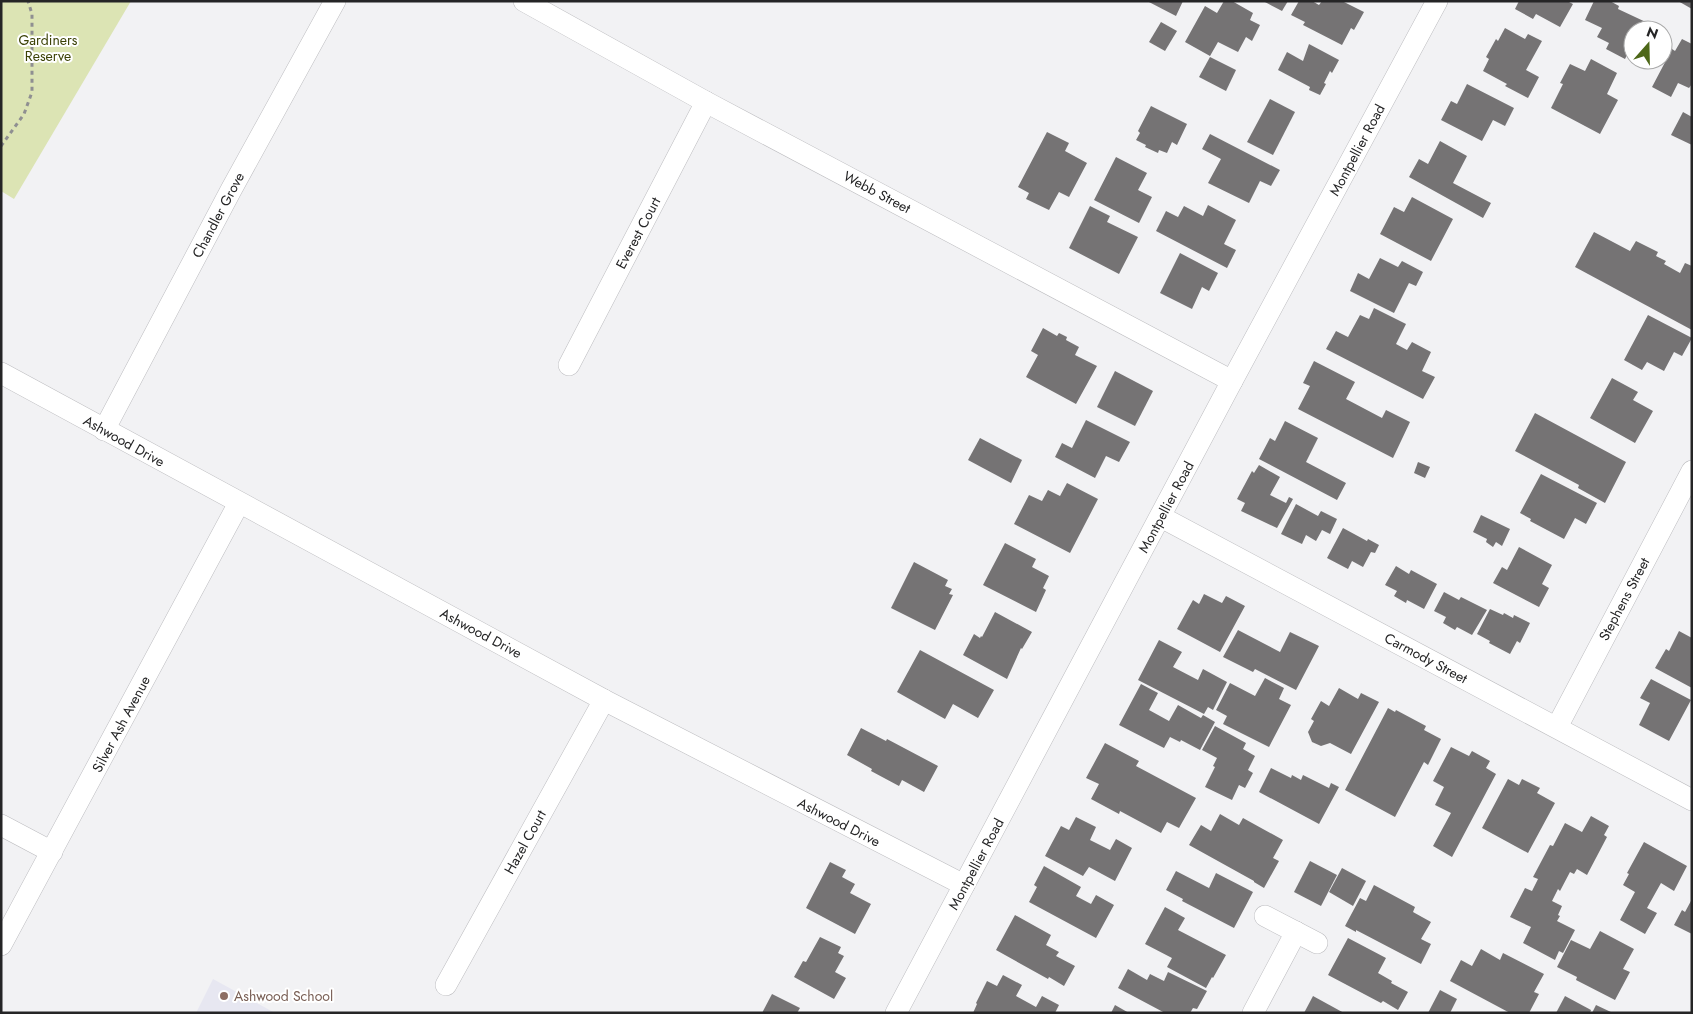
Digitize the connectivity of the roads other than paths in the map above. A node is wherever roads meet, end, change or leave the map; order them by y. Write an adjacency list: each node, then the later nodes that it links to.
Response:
1 (335, 1): 8 (street, Chandler Grove)
2 (524, 1): 4 (street, Webb Street)
3 (1437, 1): 7 (street, Montpellier Road)
4 (706, 102): 5 (street, Everest Court); 7 (street, Webb Street)
5 (569, 365)
6 (1, 373): 8 (street, Ashwood Drive)
7 (1232, 381): 11 (street, Montpellier Road)
8 (104, 430): 10 (street, Ashwood Drive)
9 (1692, 471): 13 (street, Stephens Street)
10 (239, 503): 12 (street, Ashwood Drive); 16 (street, Silver Ash Avenue)
11 (1160, 517): 13 (street, Carmody Street); 17 (street, Montpellier Road)
12 (604, 700): 17 (street, Ashwood Drive); 22 (street, Hazel Court)
13 (1556, 727): 14 (street, Carmody Street)
14 (1692, 800)
15 (1, 825): 16 (street)
16 (52, 852): 21 (street, Silver Ash Avenue)
17 (964, 885): 23 (street, Montpellier Road)
18 (1265, 916): 19 (street)
19 (1296, 932): 20 (street); 24 (street)
20 (1317, 943)
21 (1, 945)
22 (446, 985)
23 (896, 1013)
24 (1253, 1013)

